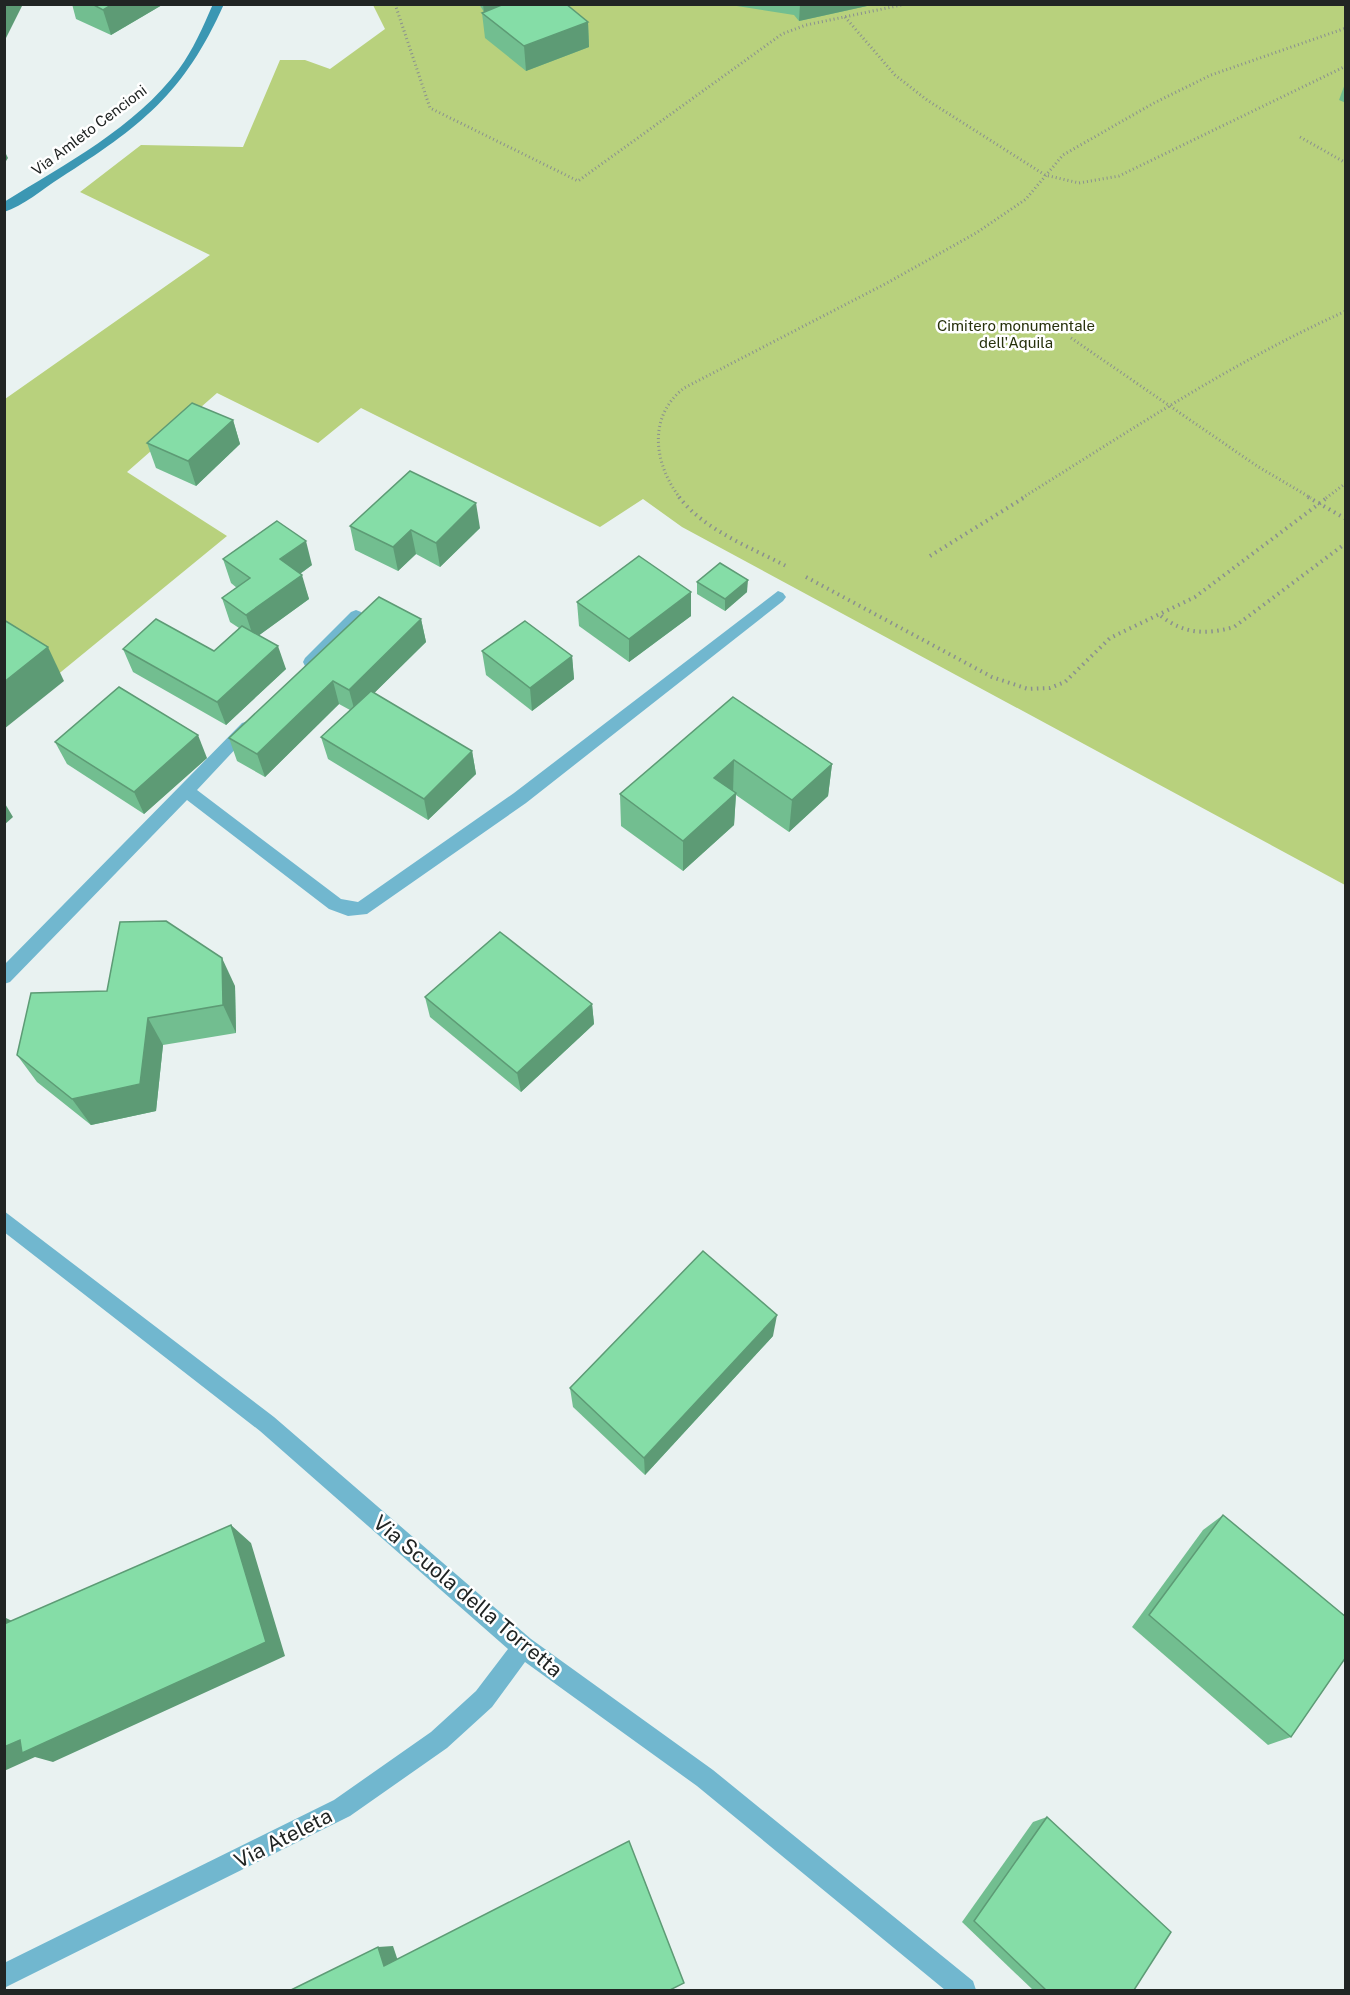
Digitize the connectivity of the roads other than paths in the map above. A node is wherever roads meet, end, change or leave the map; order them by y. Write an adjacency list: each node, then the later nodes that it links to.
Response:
1 (219, 4): 2 (main road, Via Amleto Cencioni)
2 (4, 208)
3 (778, 597): 7 (street)
4 (356, 616): 5 (street)
5 (299, 674)
6 (259, 716): 7 (street)
7 (186, 790): 8 (street)
8 (4, 977)
9 (4, 1220): 10 (street, Via Scuola della Torretta)
10 (523, 1647): 11 (street, Via Ateleta); 12 (street, Via Scuola della Torretta)
11 (4, 1976)
12 (964, 1990)

